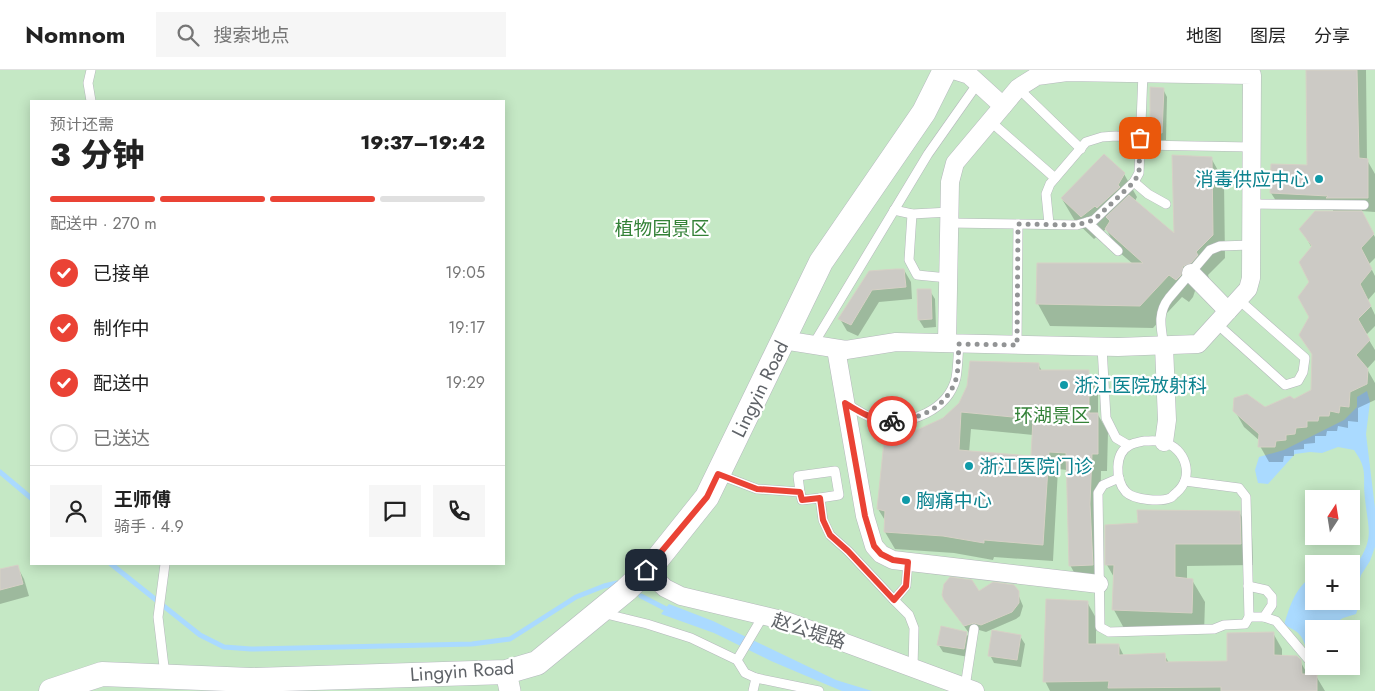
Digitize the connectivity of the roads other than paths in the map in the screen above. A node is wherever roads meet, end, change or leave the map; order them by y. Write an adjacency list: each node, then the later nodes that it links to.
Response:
1 (91, 70): 8 (lane)
2 (944, 70): 30 (main road, Lingyin Road)
3 (953, 70): 6 (street)
4 (1256, 72): 5 (street); 12 (street)
5 (1143, 73): 7 (street); 11 (lane)
6 (978, 84): 9 (street); 19 (lane)
7 (1018, 88): 9 (street); 13 (lane)
8 (91, 100)
9 (1003, 106): 10 (street)
10 (990, 121): 14 (lane); 21 (street)
11 (1140, 141): 12 (lane); 13 (lane); 15 (lane)
12 (1251, 147): 17 (street)
13 (1081, 149): 14 (lane)
14 (1055, 178): 24 (lane)
15 (1134, 182): 16 (lane); 22 (lane)
16 (1166, 204)
17 (1251, 204): 18 (lane); 25 (street)
18 (1364, 205)
19 (894, 210): 20 (lane); 32 (lane)
20 (912, 214): 21 (lane); 28 (lane)
21 (950, 217): 23 (lane); 28 (street)
22 (1087, 222): 24 (lane); 26 (lane)
23 (1018, 224): 24 (lane); 33 (lane)
24 (1049, 224)
25 (1251, 245): 27 (lane); 29 (street)
26 (1118, 251)
27 (1191, 273): 29 (street); 34 (lane)
28 (948, 278): 31 (street)
29 (1227, 311): 29 (lane); 34 (street)
30 (783, 340): 32 (street); 40 (main road, Lingyin Road)
31 (953, 343): 33 (street); 36 (street); 37 (lane)
32 (813, 345): 36 (street)
33 (1017, 345): 35 (street)
34 (1164, 346): 35 (street); 38 (street)
35 (1102, 347): 39 (lane)
36 (836, 348): 37 (street)
37 (845, 403): 45 (street)
38 (1164, 442): 39 (lane); 42 (lane)
39 (1128, 445): 41 (lane)
40 (718, 474): 43 (lane); 47 (main road, Lingyin Road)
41 (1119, 478): 42 (lane); 48 (lane)
42 (1185, 481): 49 (lane)
43 (800, 492): 44 (lane); 44 (lane)
44 (820, 498): 50 (lane)
45 (908, 562): 48 (street); 50 (lane)
46 (165, 565): 59 (lane)
47 (646, 570): 51 (main road, Lingyin Road); 52 (street, 赵公堤路)
48 (1099, 584): 53 (lane)
49 (1248, 586): 53 (lane); 54 (lane)
50 (894, 600): 58 (lane)
51 (599, 612): 57 (lane); 61 (main road, Lingyin Road)
52 (763, 616): 57 (lane); 58 (street, 赵公堤路)
53 (1249, 617): 54 (lane)
54 (1264, 617): 56 (lane)
55 (974, 629): 63 (lane)
56 (1305, 655)
57 (738, 660): 60 (lane)
58 (914, 668): 63 (street, 赵公堤路)
59 (166, 677): 62 (main road, Lingyin Road); 64 (main road, Lingyin Road)
60 (756, 678): 65 (lane); 66 (lane)
61 (508, 682): 62 (main road, Lingyin Road)
62 (236, 685)
63 (970, 689)
64 (50, 691)
65 (753, 691)
66 (819, 691)

